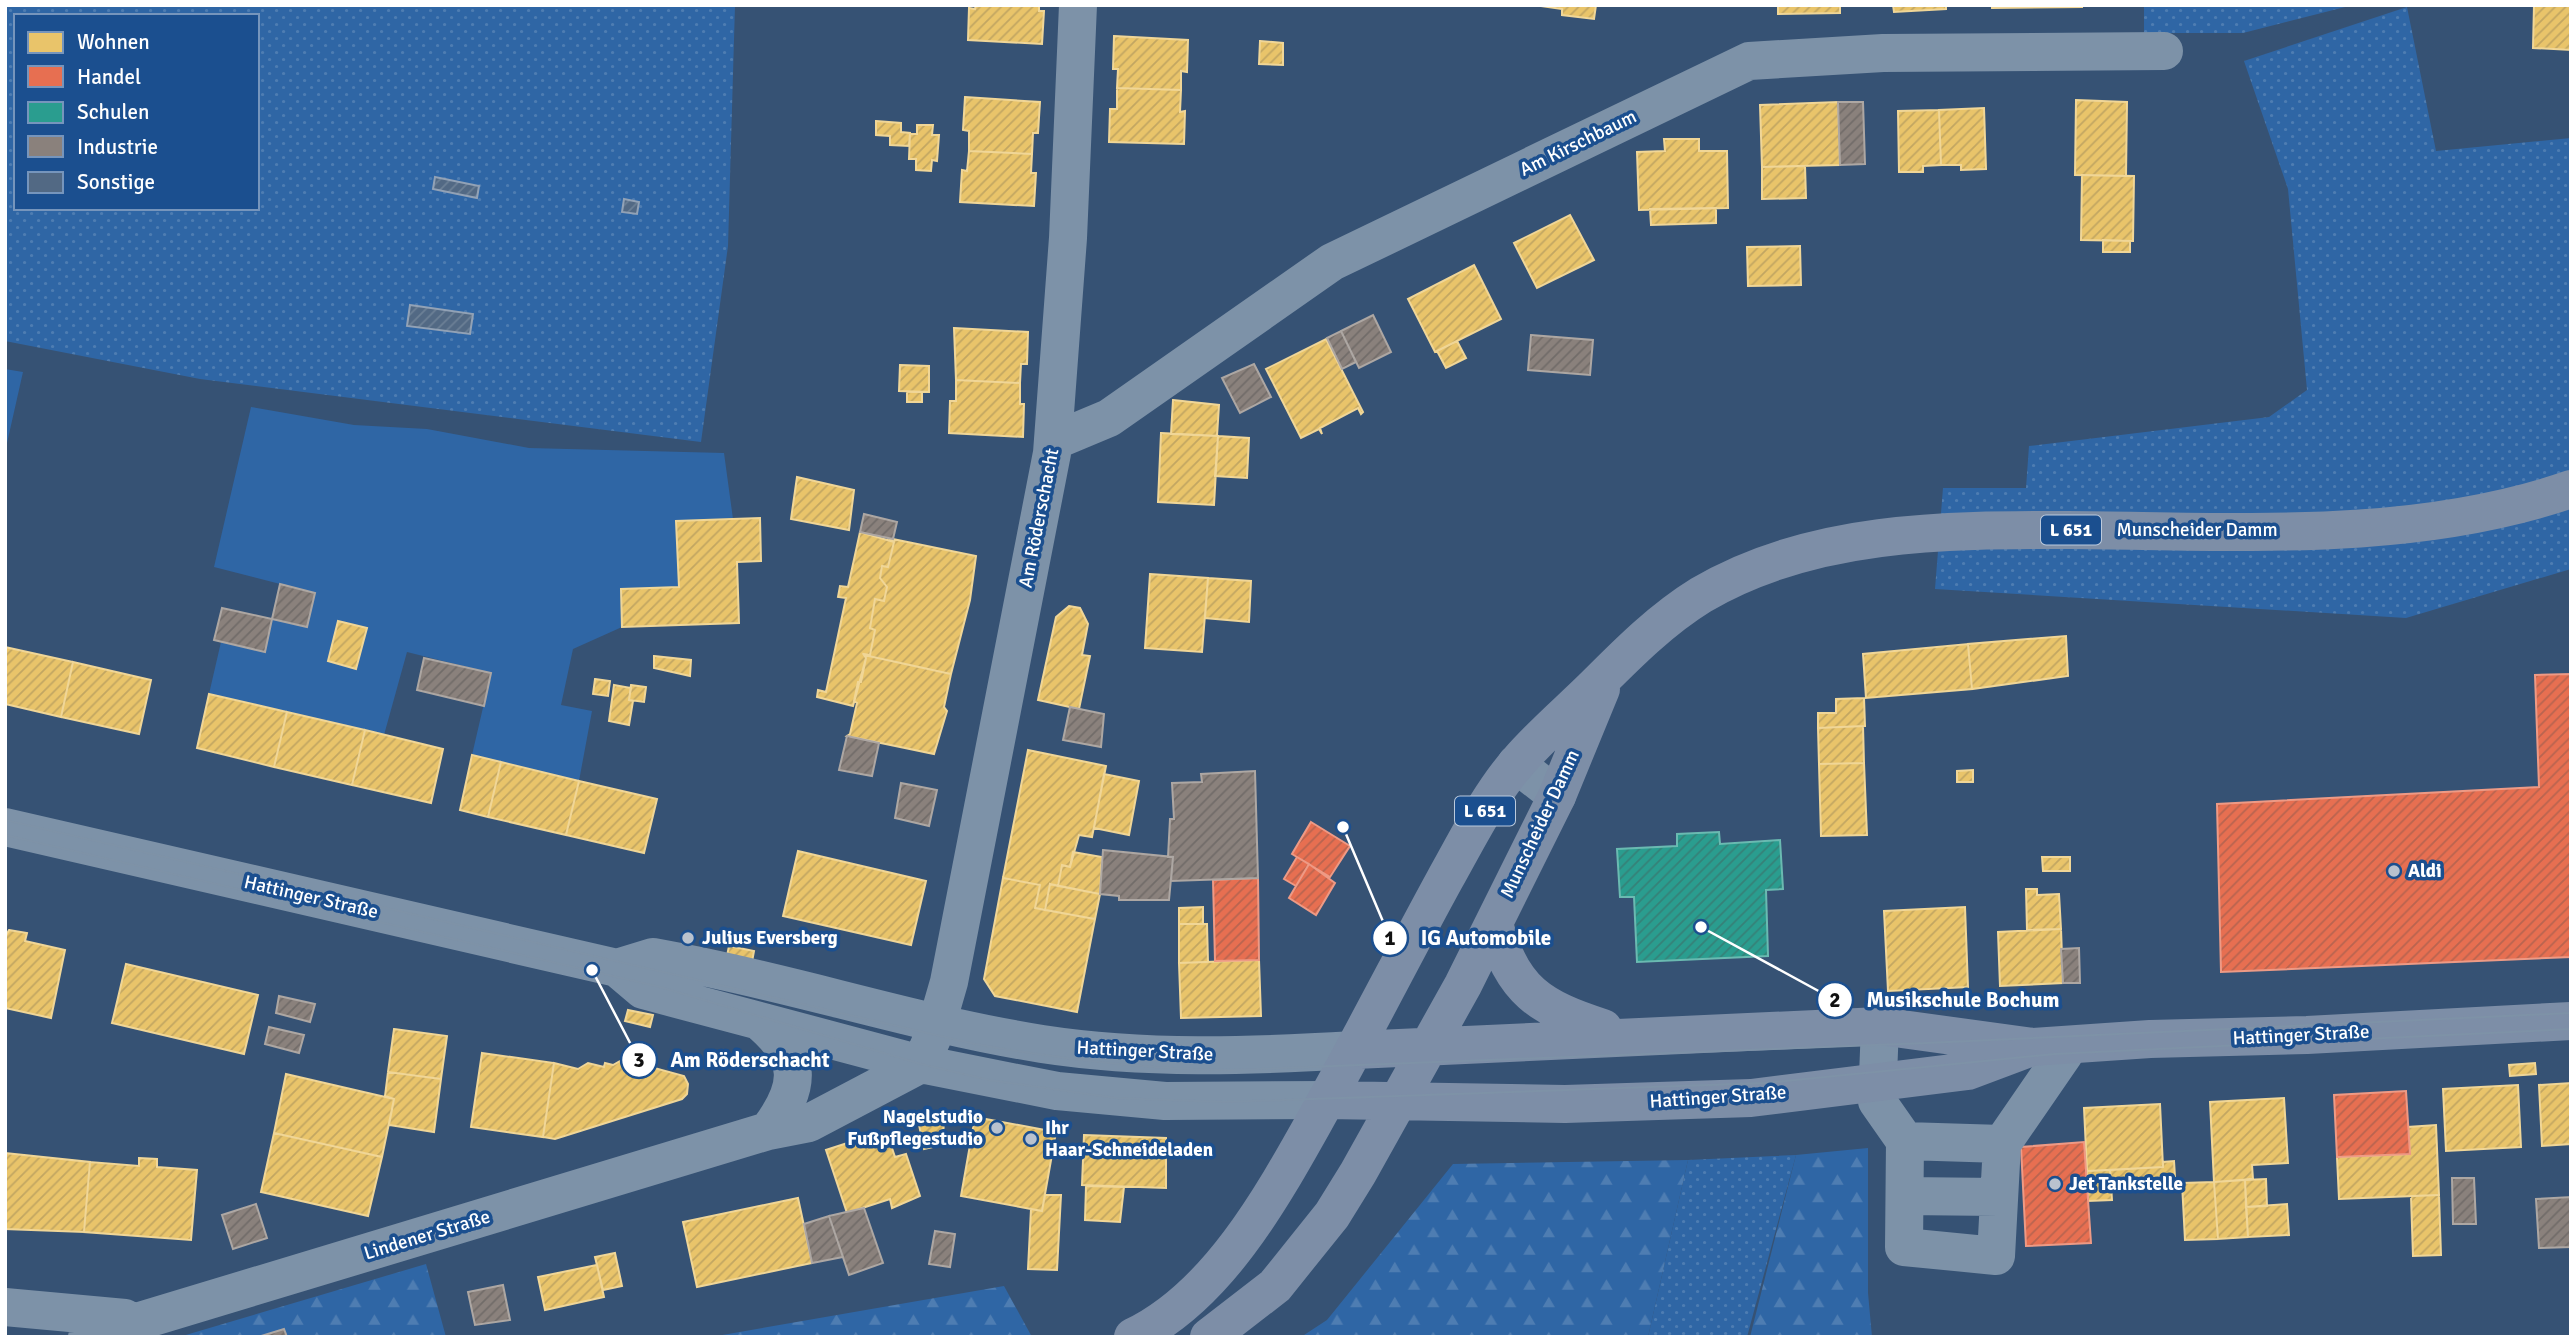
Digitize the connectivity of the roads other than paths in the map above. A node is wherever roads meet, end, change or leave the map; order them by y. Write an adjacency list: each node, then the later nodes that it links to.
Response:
1 (1078, 5): 3 (street, Am Röderschacht)
2 (2164, 51): 3 (street, Am Kirschbaum)
3 (1054, 441): 13 (street, Am Röderschacht)
4 (2571, 489): 5 (main road, Munscheider Damm / L 651)
5 (1607, 674): 6 (main road, Munscheider Damm / L 651); 7 (main road, Munscheider Damm / L 651)
6 (1516, 764): 7 (street); 18 (main road, Munscheider Damm / L 651)
7 (1557, 796): 9 (main road, Munscheider Damm / L 651)
8 (5, 827): 10 (street, Hattinger Straße)
9 (1494, 923): 15 (main road, Hattinger Straße); 16 (main road, Munscheider Damm / L 651)
10 (617, 968): 11 (street, Hattinger Straße); 13 (street, Hattinger Straße)
11 (759, 1021): 19 (street, Hattinger Straße); 23 (street)
12 (2571, 1021): 17 (main road, Hattinger Straße)
13 (938, 1022): 18 (street, Hattinger Straße); 19 (street)
14 (1880, 1026): 15 (main road, Hattinger Straße); 17 (main road, Hattinger Straße); 20 (street)
15 (1628, 1036): 16 (main road, Hattinger Straße)
16 (1429, 1045): 18 (main road, Hattinger Straße); 22 (main road, L 651)
17 (2048, 1047): 20 (main road, Hattinger Straße); 25 (street)
18 (1355, 1050): 21 (main road, L 651)
19 (921, 1064): 21 (street, Hattinger Straße); 23 (street, Lindener Straße)
20 (1877, 1084): 22 (main road, Hattinger Straße); 24 (street)
21 (1327, 1100): 22 (main road, Hattinger Straße); 31 (main road, L 651)
22 (1399, 1103): 32 (main road, L 651)
23 (768, 1131): 29 (street, Lindener Straße)
24 (1905, 1141): 25 (street); 26 (street)
25 (2002, 1144): 27 (street)
26 (1905, 1196): 27 (street); 27 (street)
27 (1999, 1197)
28 (5, 1307): 29 (street)
29 (145, 1320): 30 (street, Lindener Straße)
30 (87, 1337)
31 (1133, 1337)
32 (1209, 1337)

